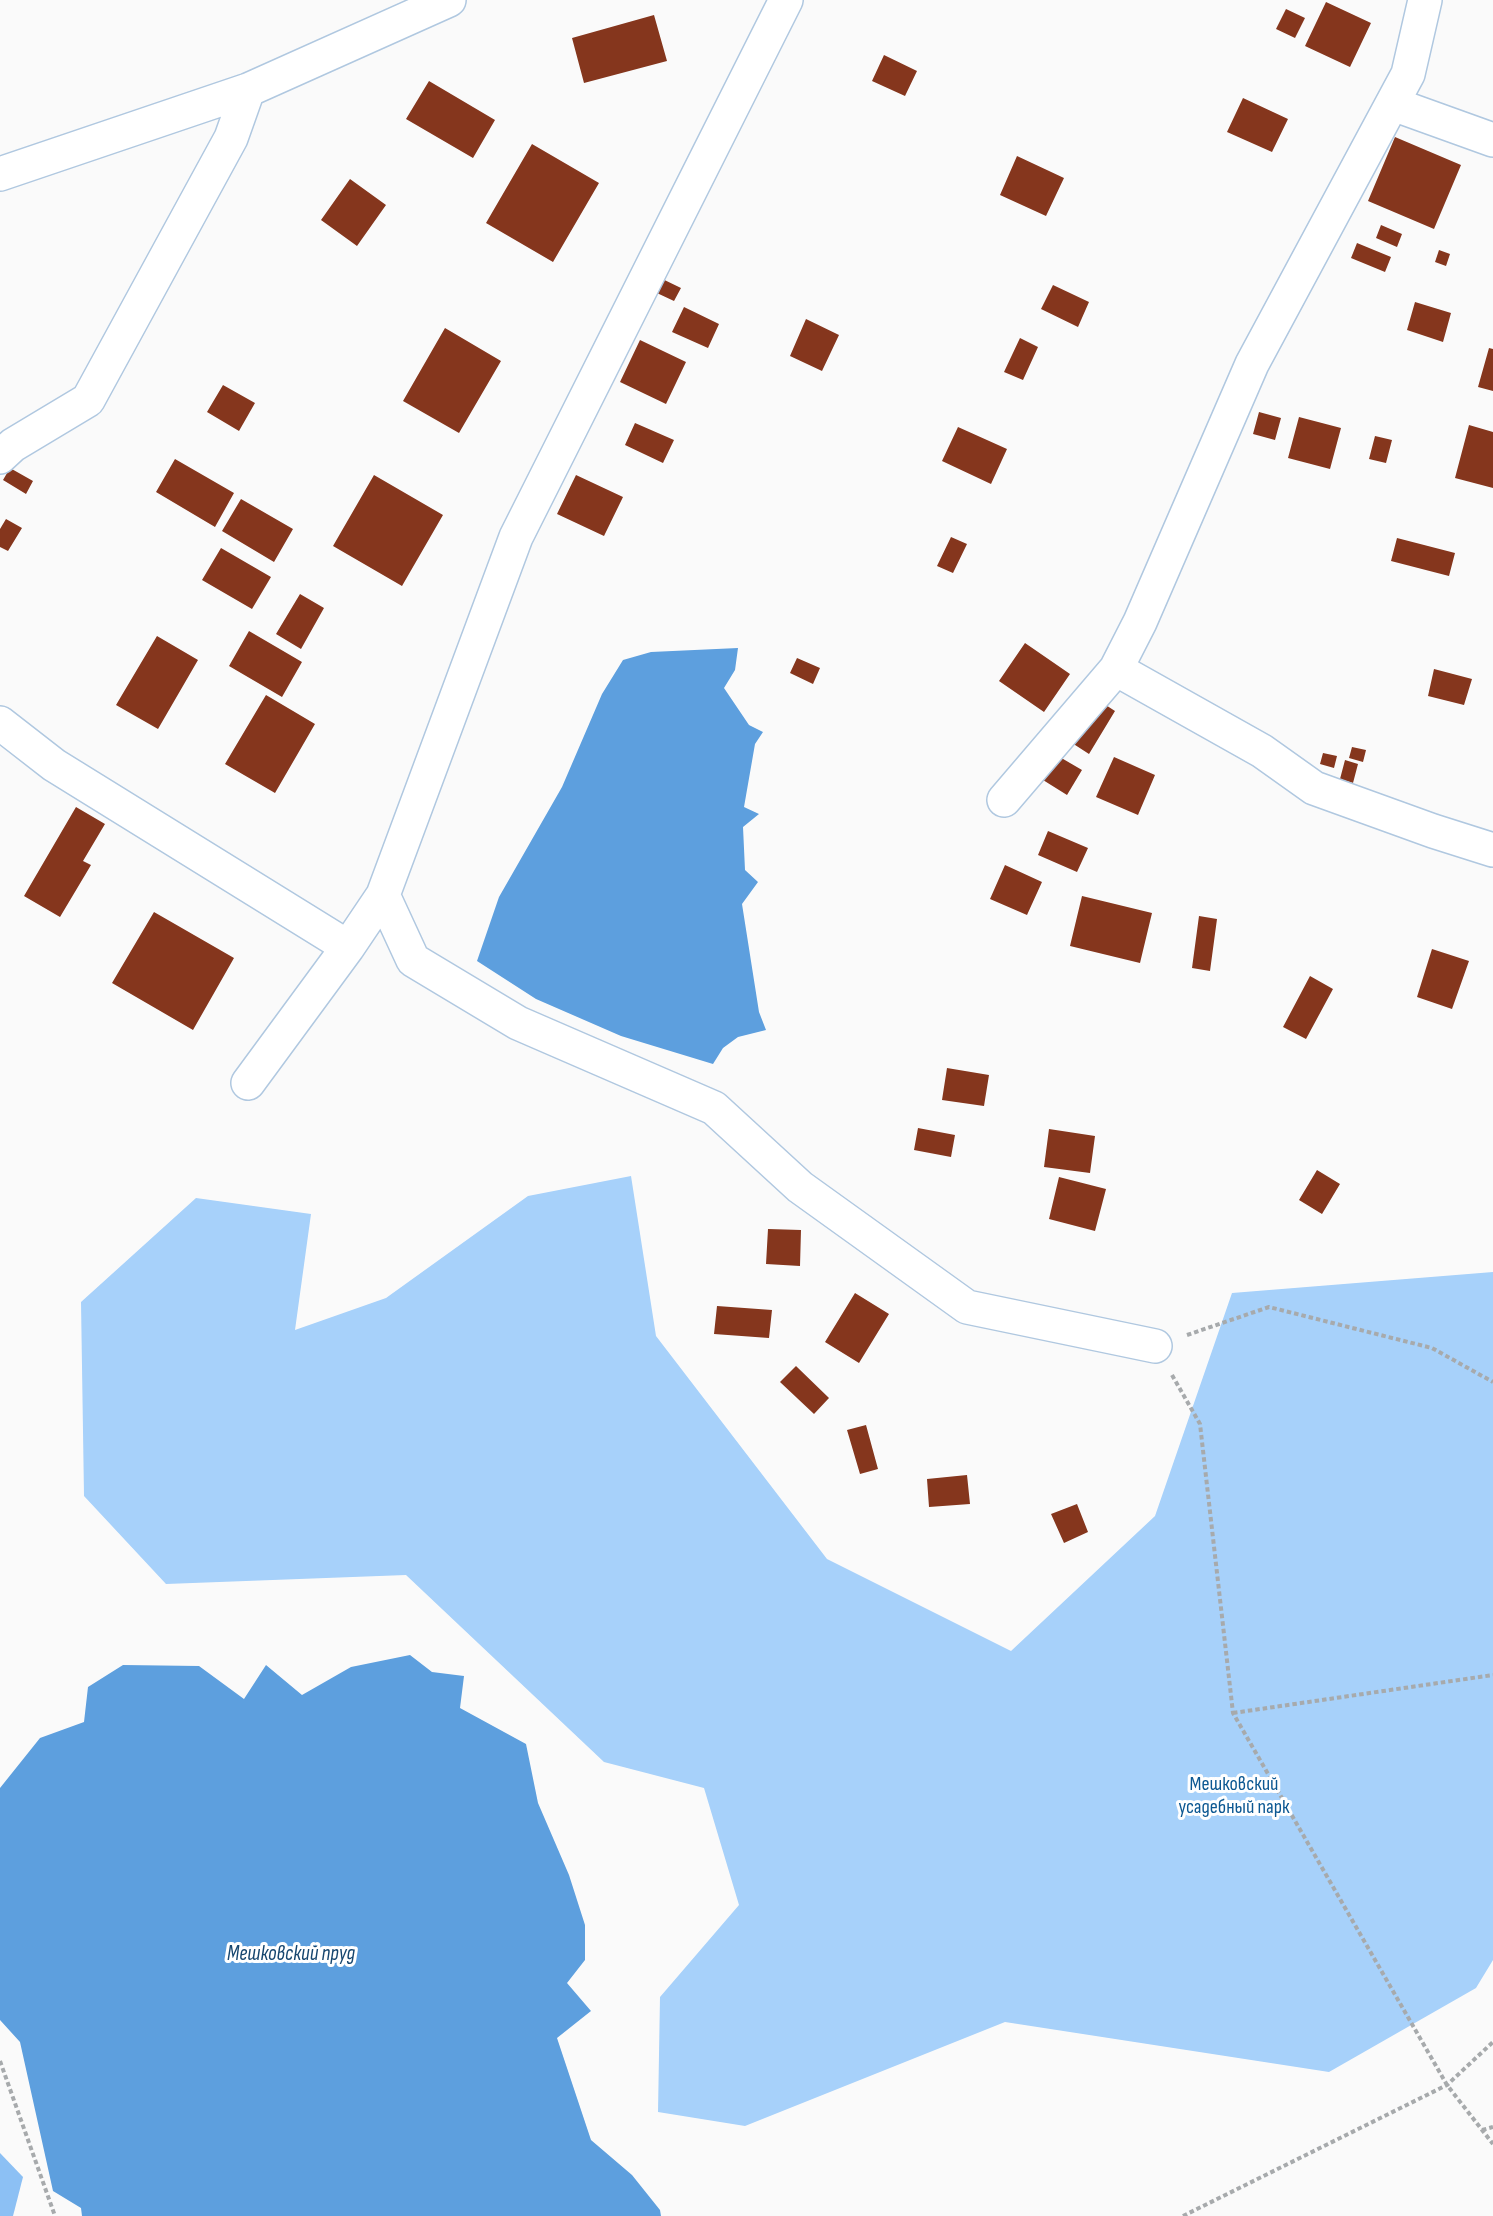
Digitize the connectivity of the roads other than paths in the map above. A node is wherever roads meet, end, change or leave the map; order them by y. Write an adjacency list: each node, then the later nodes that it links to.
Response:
1 (448, 0): 4 (street)
2 (786, 0): 13 (street)
3 (1425, 0): 5 (street)
4 (248, 90): 7 (street); 8 (street)
5 (1393, 104): 6 (street); 9 (street)
6 (1493, 140)
7 (0, 174)
8 (0, 457)
9 (1116, 669): 11 (street); 12 (street)
10 (0, 723): 14 (street)
11 (1004, 800)
12 (1493, 850)
13 (383, 895): 14 (street); 16 (street)
14 (348, 947): 15 (street)
15 (248, 1083)
16 (1155, 1346)

